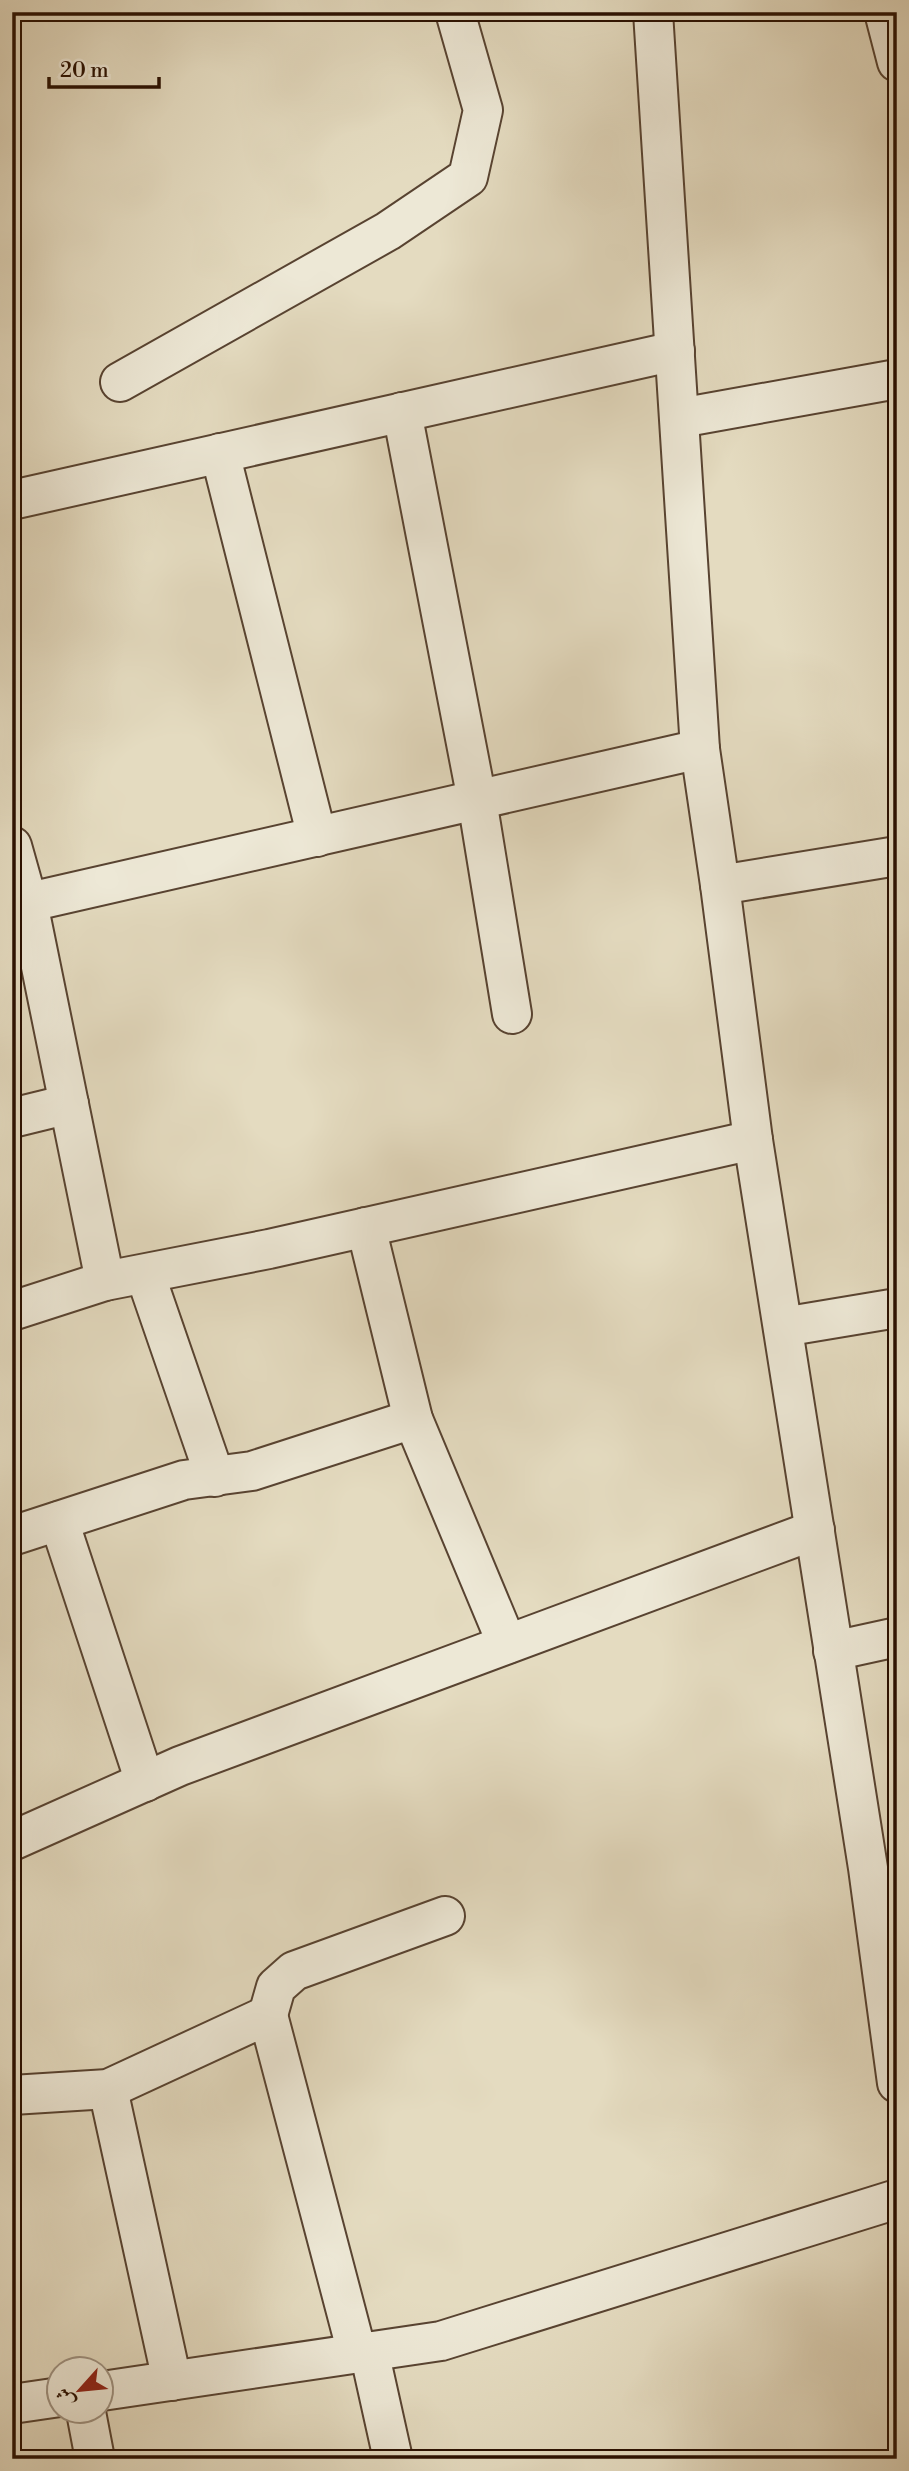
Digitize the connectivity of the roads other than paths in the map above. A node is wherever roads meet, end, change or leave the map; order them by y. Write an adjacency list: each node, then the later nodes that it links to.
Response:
1 (455, 12): 7 (street)
2 (653, 12): 5 (street)
3 (884, 12): 4 (street)
4 (897, 62)
5 (675, 351): 8 (street); 9 (street)
6 (897, 379): 9 (street)
7 (120, 382)
8 (402, 412): 10 (street); 13 (street)
9 (680, 418): 12 (street)
10 (220, 453): 11 (street); 14 (street)
11 (12, 500)
12 (700, 749): 13 (street); 17 (street)
13 (477, 800): 14 (street); 19 (street)
14 (317, 836): 18 (street)
15 (12, 846): 18 (street)
16 (897, 856): 17 (street)
17 (720, 885): 22 (street)
18 (20, 904): 20 (street)
19 (512, 1014)
20 (69, 1104): 21 (street); 25 (street)
21 (12, 1118)
22 (752, 1140): 23 (street); 28 (street)
23 (366, 1227): 24 (street); 29 (street)
24 (145, 1274): 25 (street); 30 (street)
25 (105, 1282): 27 (street)
26 (897, 1308): 28 (street)
27 (12, 1311)
28 (783, 1327): 32 (street)
29 (413, 1419): 30 (street); 35 (street)
30 (215, 1477): 31 (street)
31 (59, 1521): 33 (street); 37 (street)
32 (815, 1530): 35 (street); 36 (street)
33 (12, 1536)
34 (897, 1637): 36 (street)
35 (507, 1644): 37 (street)
36 (833, 1651): 39 (street)
37 (145, 1782): 38 (street)
38 (14, 1837)
39 (882, 1865): 42 (street)
40 (445, 1916): 41 (street)
41 (268, 2015): 44 (street); 47 (street)
42 (893, 2033): 43 (street)
43 (897, 2083)
44 (108, 2089): 45 (street); 48 (street)
45 (12, 2095)
46 (897, 2199): 47 (street)
47 (363, 2352): 48 (street); 54 (street)
48 (172, 2381): 49 (street)
49 (116, 2389)
50 (46, 2399): 51 (street)
51 (12, 2404)
52 (89, 2426): 53 (street)
53 (95, 2459)
54 (393, 2459)

